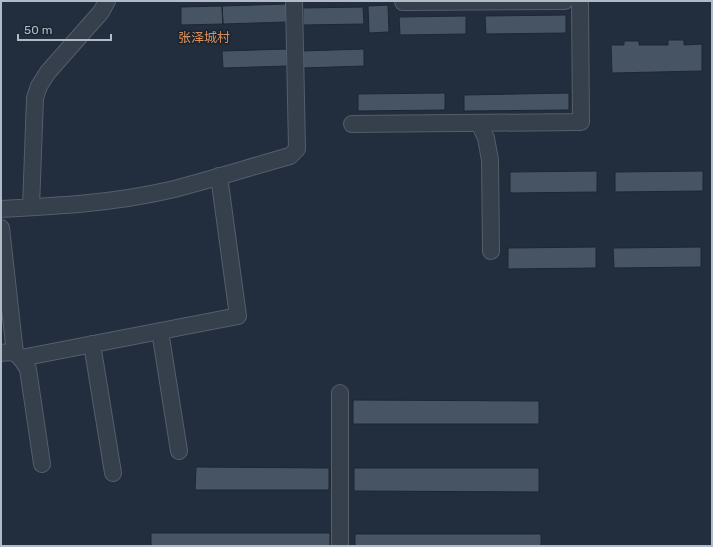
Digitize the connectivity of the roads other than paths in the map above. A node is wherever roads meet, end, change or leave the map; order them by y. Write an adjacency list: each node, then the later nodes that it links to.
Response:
1 (107, 1): 9 (street)
2 (294, 1): 8 (street)
3 (565, 1): 5 (street)
4 (580, 1): 6 (street)
5 (403, 2)
6 (479, 123): 7 (street); 12 (street)
7 (352, 124)
8 (219, 176): 9 (street); 13 (street)
9 (31, 207): 10 (street)
10 (1, 209)
11 (1, 228): 15 (street)
12 (491, 251)
13 (160, 331): 14 (street); 17 (street)
14 (92, 344): 15 (street); 19 (street)
15 (12, 354): 18 (street)
16 (340, 393): 20 (street)
17 (179, 451)
18 (42, 464)
19 (113, 472)
20 (340, 546)

